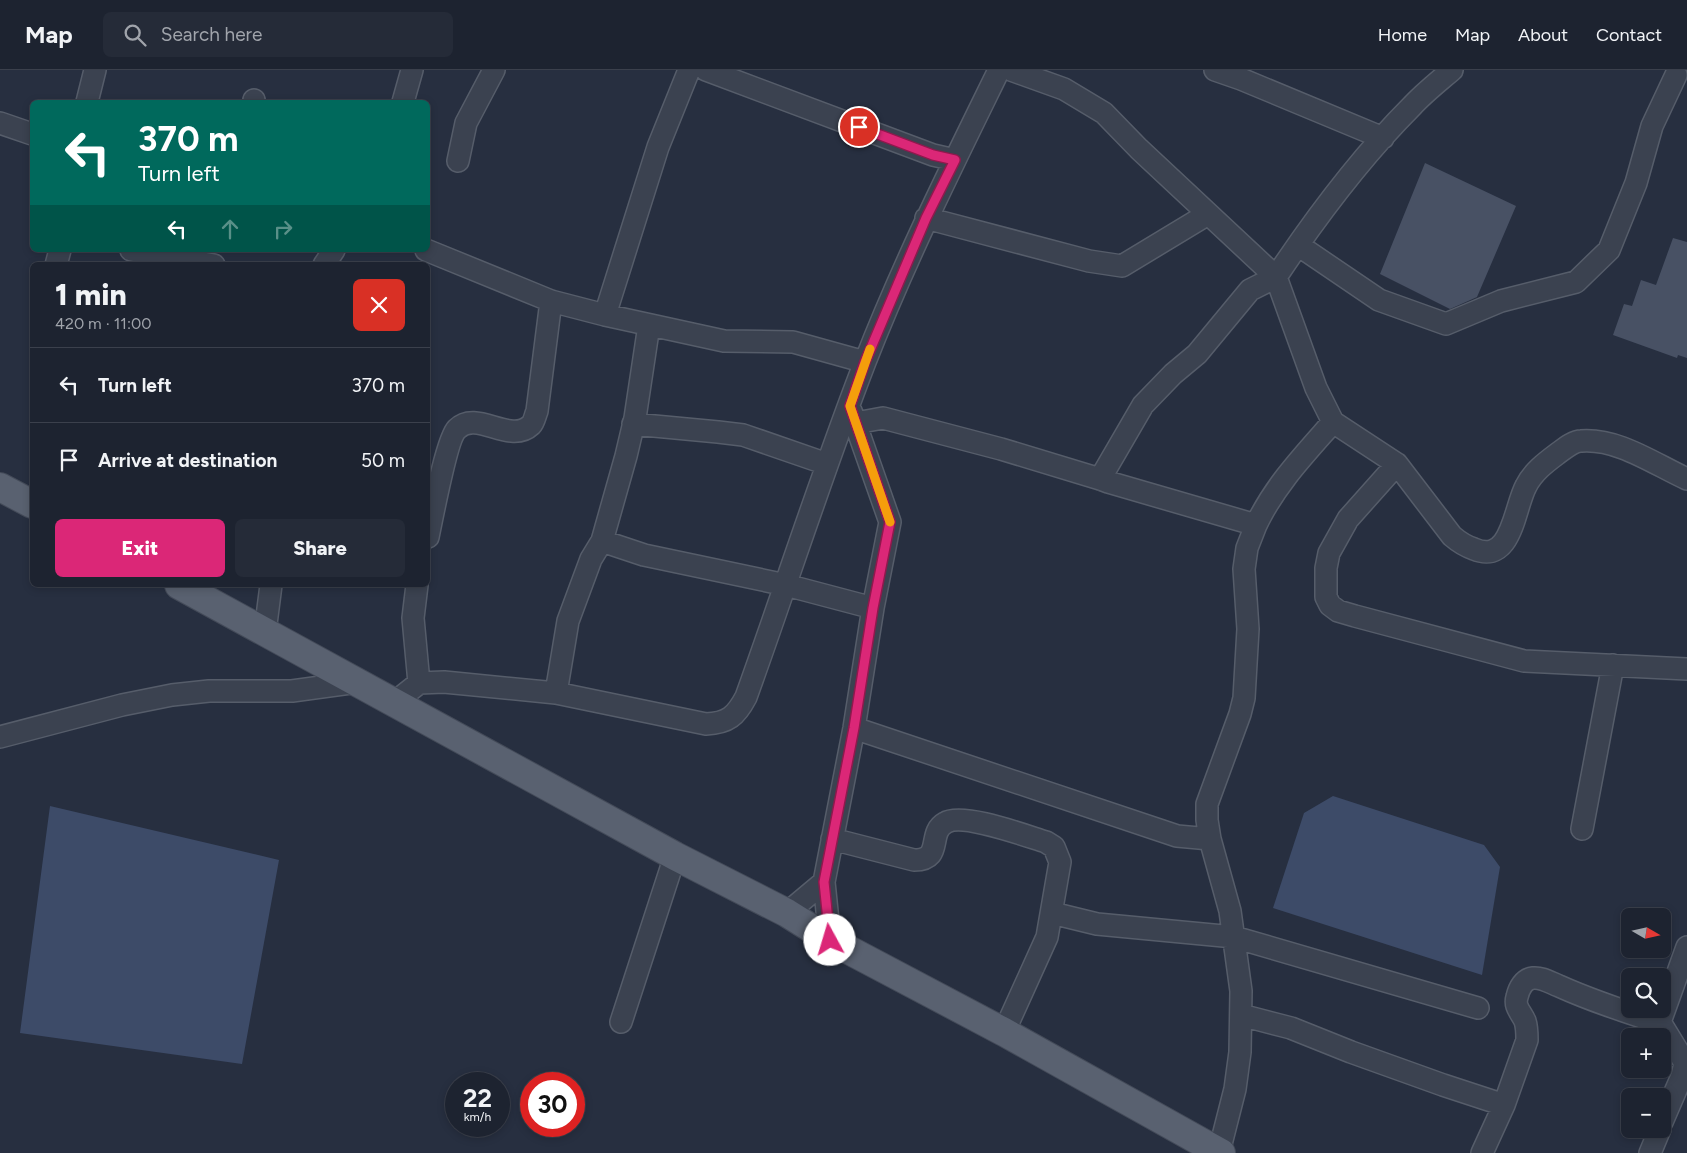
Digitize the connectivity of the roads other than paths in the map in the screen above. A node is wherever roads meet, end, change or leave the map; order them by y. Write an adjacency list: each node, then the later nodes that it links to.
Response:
1 (95, 70): 12 (street)
2 (412, 70): 13 (street)
3 (494, 70): 18 (street)
4 (689, 70): 27 (street)
5 (706, 70): 17 (street)
6 (992, 70): 7 (street)
7 (999, 70): 17 (street)
8 (1011, 70): 19 (street)
9 (1215, 70): 16 (street)
10 (1452, 70): 16 (street)
11 (1680, 74): 21 (street)
12 (88, 100)
13 (404, 100)
14 (0, 122): 15 (street)
15 (30, 133)
16 (1382, 138): 21 (street)
17 (955, 160): 20 (street)
18 (458, 161)
19 (1208, 214): 20 (street); 25 (street)
20 (926, 218): 29 (street)
21 (1298, 245): 25 (street)
22 (142, 252): 24 (street)
23 (430, 252): 26 (street)
24 (197, 262)
25 (1276, 277): 31 (street); 35 (street)
26 (551, 301): 27 (street); 40 (street)
27 (605, 315): 28 (street)
28 (649, 325): 29 (street); 32 (street)
29 (865, 362): 30 (street)
30 (853, 414): 33 (street); 35 (street); 46 (street)
31 (1333, 422): 34 (street); 39 (street)
32 (633, 424): 33 (street); 41 (street)
33 (827, 464): 42 (street)
34 (1397, 464): 36 (street); 48 (street)
35 (1100, 479): 39 (street)
36 (1687, 479)
37 (0, 487): 38 (main road)
38 (30, 503)
39 (1256, 525): 58 (street)
40 (430, 528)
41 (602, 541): 42 (street); 52 (street)
42 (786, 585): 46 (street); 52 (street)
43 (183, 587): 47 (main road)
44 (271, 587): 47 (street)
45 (417, 587): 51 (street)
46 (873, 608): 54 (street)
47 (265, 632): 50 (main road)
48 (1613, 665): 49 (street); 56 (street)
49 (1687, 669)
50 (358, 682): 53 (main road); 55 (street)
51 (419, 683): 52 (street); 53 (street)
52 (556, 693)
53 (395, 702): 59 (main road)
54 (854, 728): 57 (street); 58 (street)
55 (0, 737)
56 (1582, 829)
57 (832, 839): 60 (street); 62 (street)
58 (1210, 839): 63 (street)
59 (675, 856): 61 (main road); 68 (street)
60 (824, 882): 61 (street); 64 (street)
61 (787, 913): 64 (main road)
62 (1052, 913): 63 (street); 70 (street)
63 (1234, 937): 66 (street); 67 (street)
64 (830, 940): 70 (main road)
65 (1687, 947): 69 (street)
66 (1478, 1008)
67 (1241, 1015): 73 (street); 75 (street)
68 (621, 1022)
69 (1660, 1023): 71 (street); 73 (street)
70 (1004, 1032): 75 (main road)
71 (1686, 1061): 72 (street)
72 (1671, 1101)
73 (1504, 1105): 76 (street)
74 (1656, 1138): 77 (street)
75 (1220, 1152)
76 (1482, 1153)
77 (1650, 1153)

